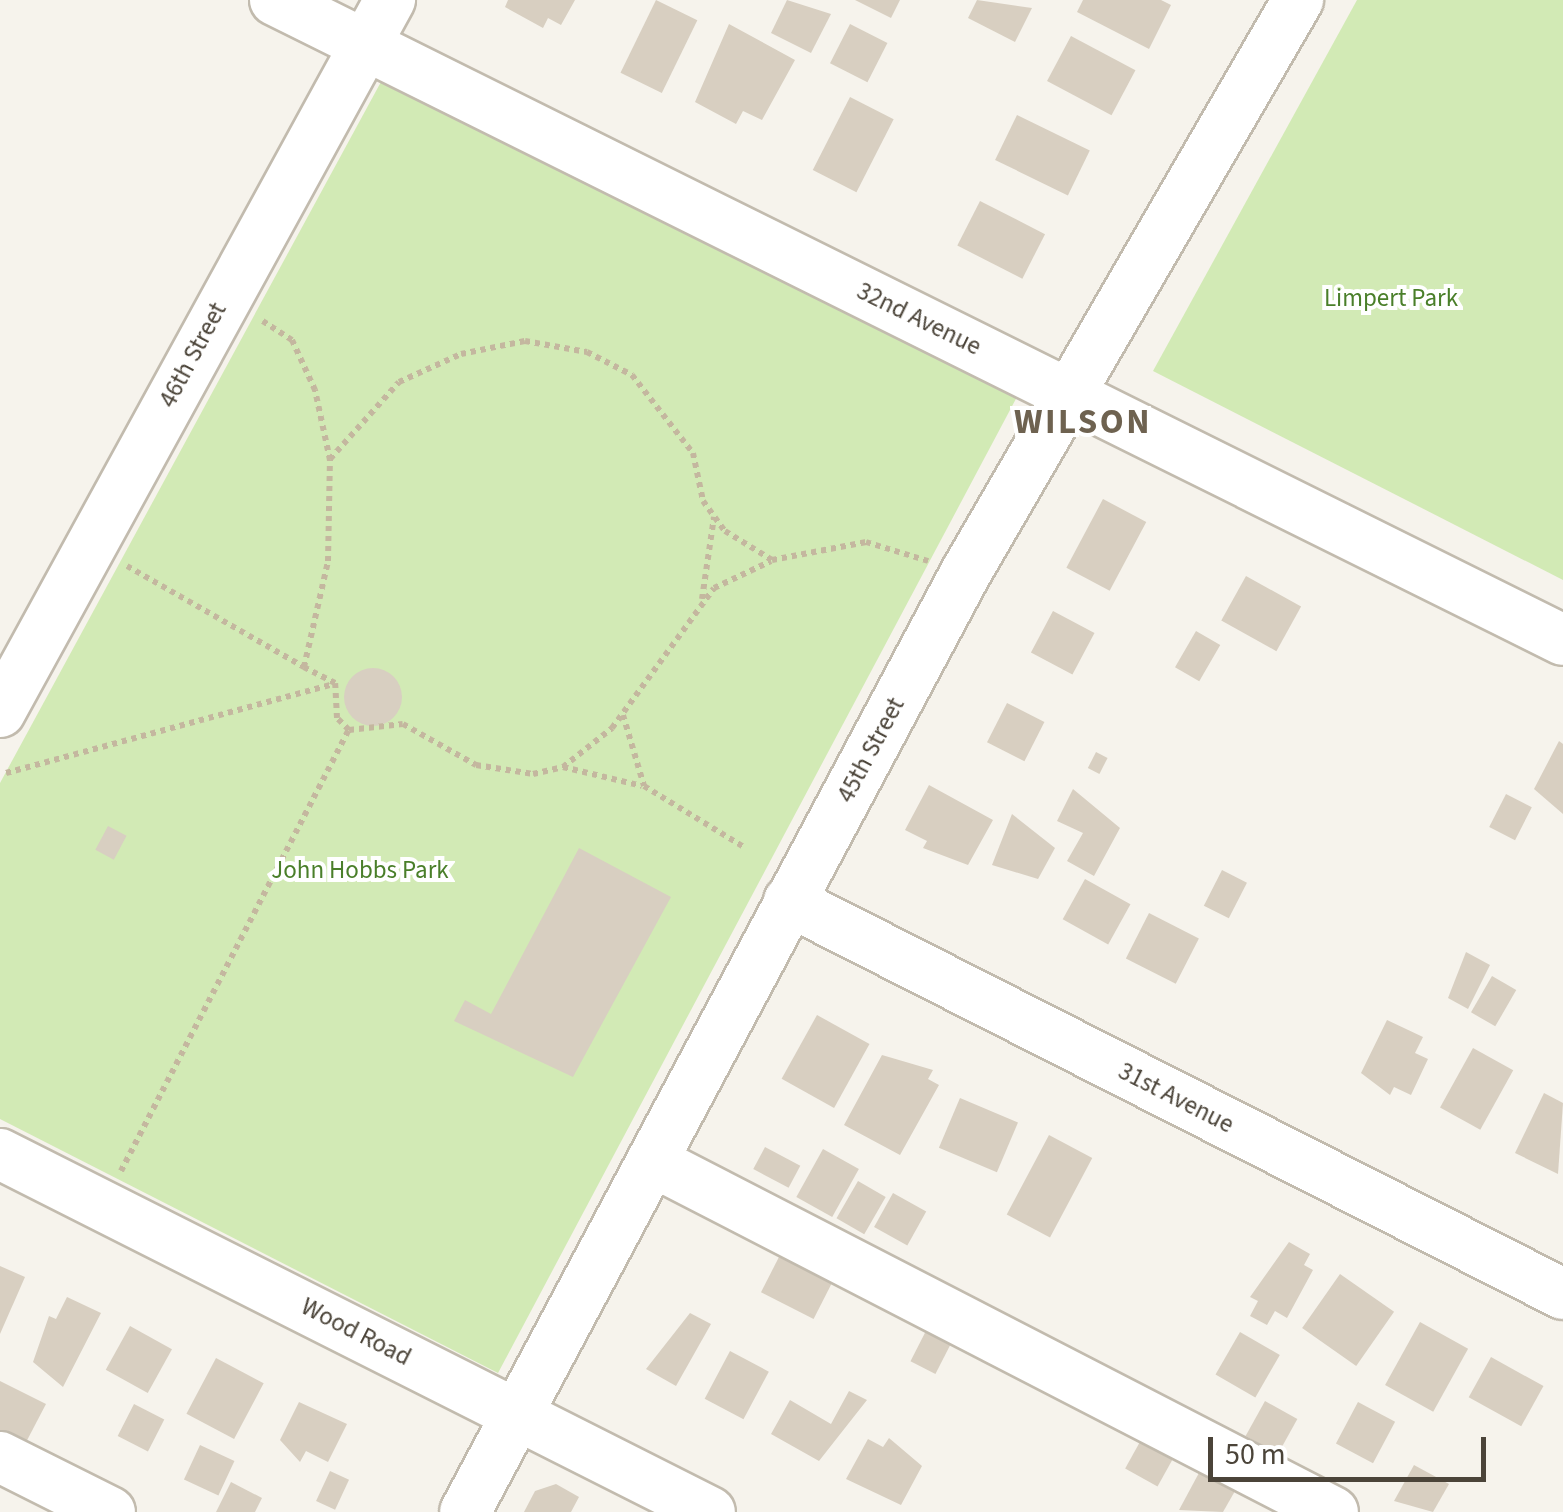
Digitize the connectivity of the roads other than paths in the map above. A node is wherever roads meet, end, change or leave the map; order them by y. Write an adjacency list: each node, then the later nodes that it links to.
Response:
1 (274, 0): 4 (street, 32nd Avenue)
2 (390, 0): 4 (street, 46th Street)
3 (1298, 0): 5 (street, 45th Street)
4 (365, 45): 5 (street, 32nd Avenue); 7 (street, 46th Street)
5 (1070, 394): 6 (street, 32nd Avenue); 8 (street, 45th Street)
6 (1563, 640)
7 (0, 712)
8 (789, 901): 10 (street, 45th Street); 11 (street, 31st Avenue)
9 (0, 1154): 12 (street, Wood Road)
10 (652, 1161): 12 (street, 45th Street); 17 (street)
11 (1563, 1294)
12 (517, 1415): 15 (street, 45th Street); 16 (street, Wood Road)
13 (0, 1457): 14 (street)
14 (110, 1512)
15 (465, 1512)
16 (710, 1512)
17 (1333, 1512)

